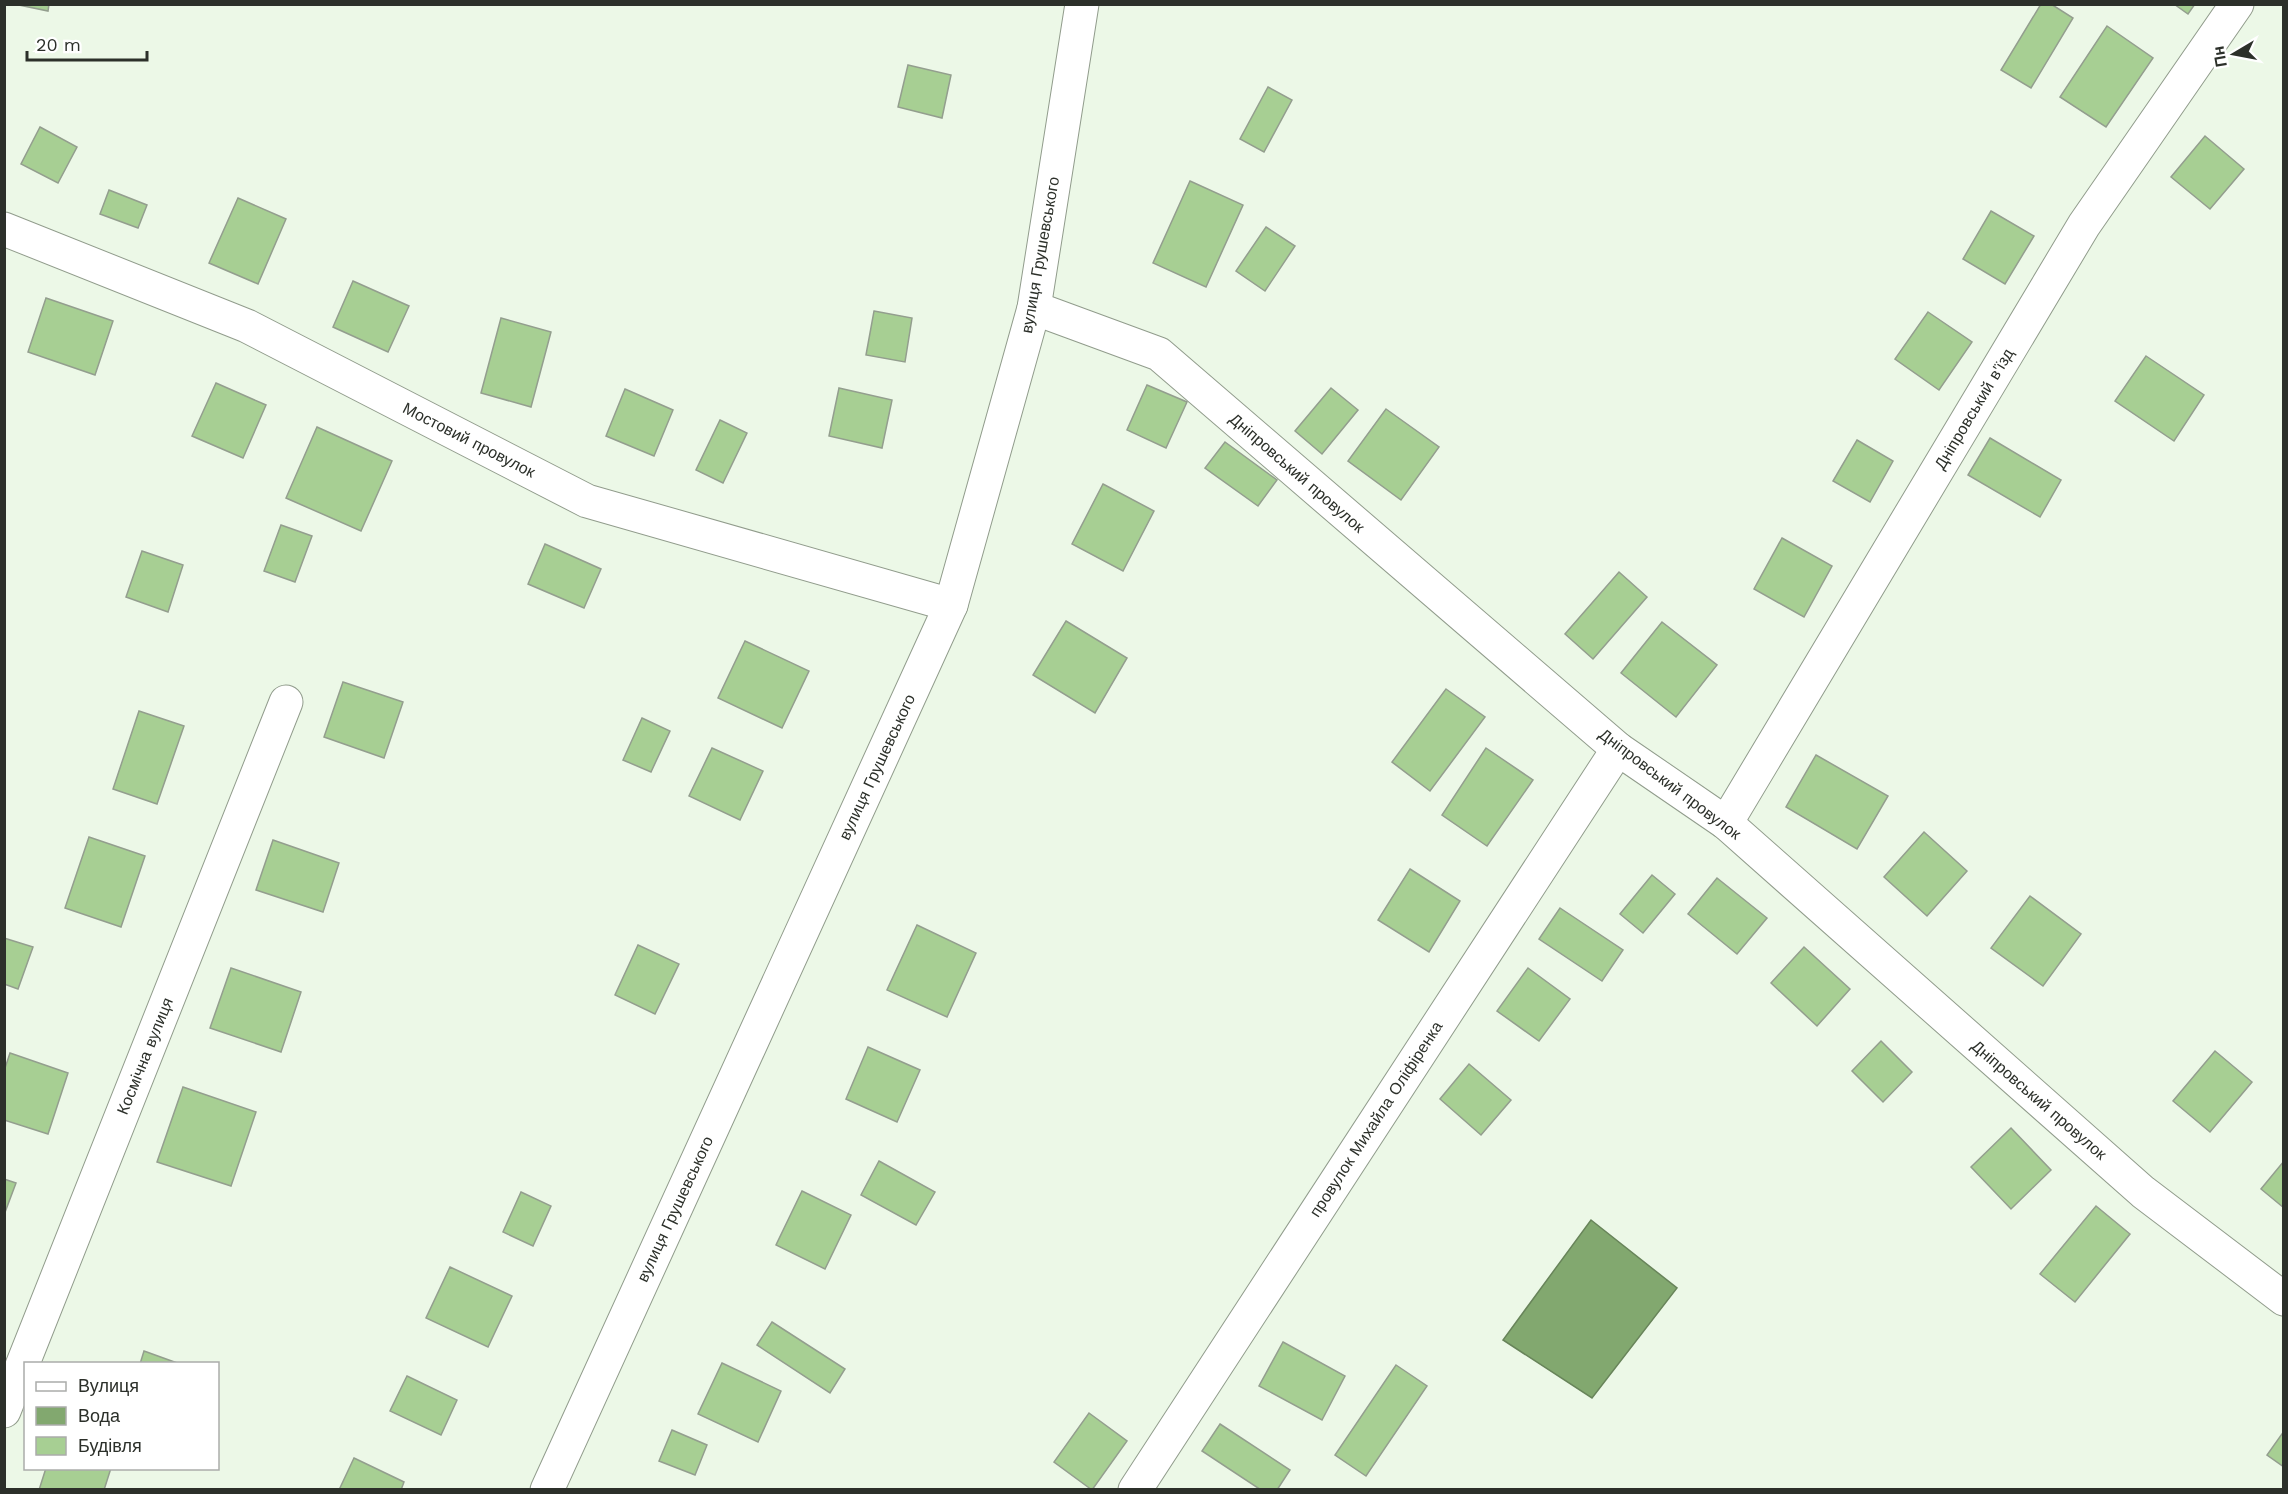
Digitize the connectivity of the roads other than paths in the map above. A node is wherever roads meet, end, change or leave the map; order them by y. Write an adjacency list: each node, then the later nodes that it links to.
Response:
1 (1082, 4): 4 (street, вулиця Грушевського)
2 (2237, 4): 8 (street, Дніпровський в'їзд)
3 (4, 229): 5 (street, Мостовий провулок)
4 (1034, 308): 5 (street, вулиця Грушевського); 7 (street, Дніпровський провулок)
5 (951, 605): 11 (street, вулиця Грушевського)
6 (286, 702): 10 (street, Космічна вулиця)
7 (1618, 748): 8 (street, Дніпровський провулок); 12 (street, провулок Михайла Оліфіренка)
8 (1726, 823): 9 (street, Дніпровський провулок)
9 (2283, 1299)
10 (4, 1411)
11 (547, 1490)
12 (1135, 1490)

